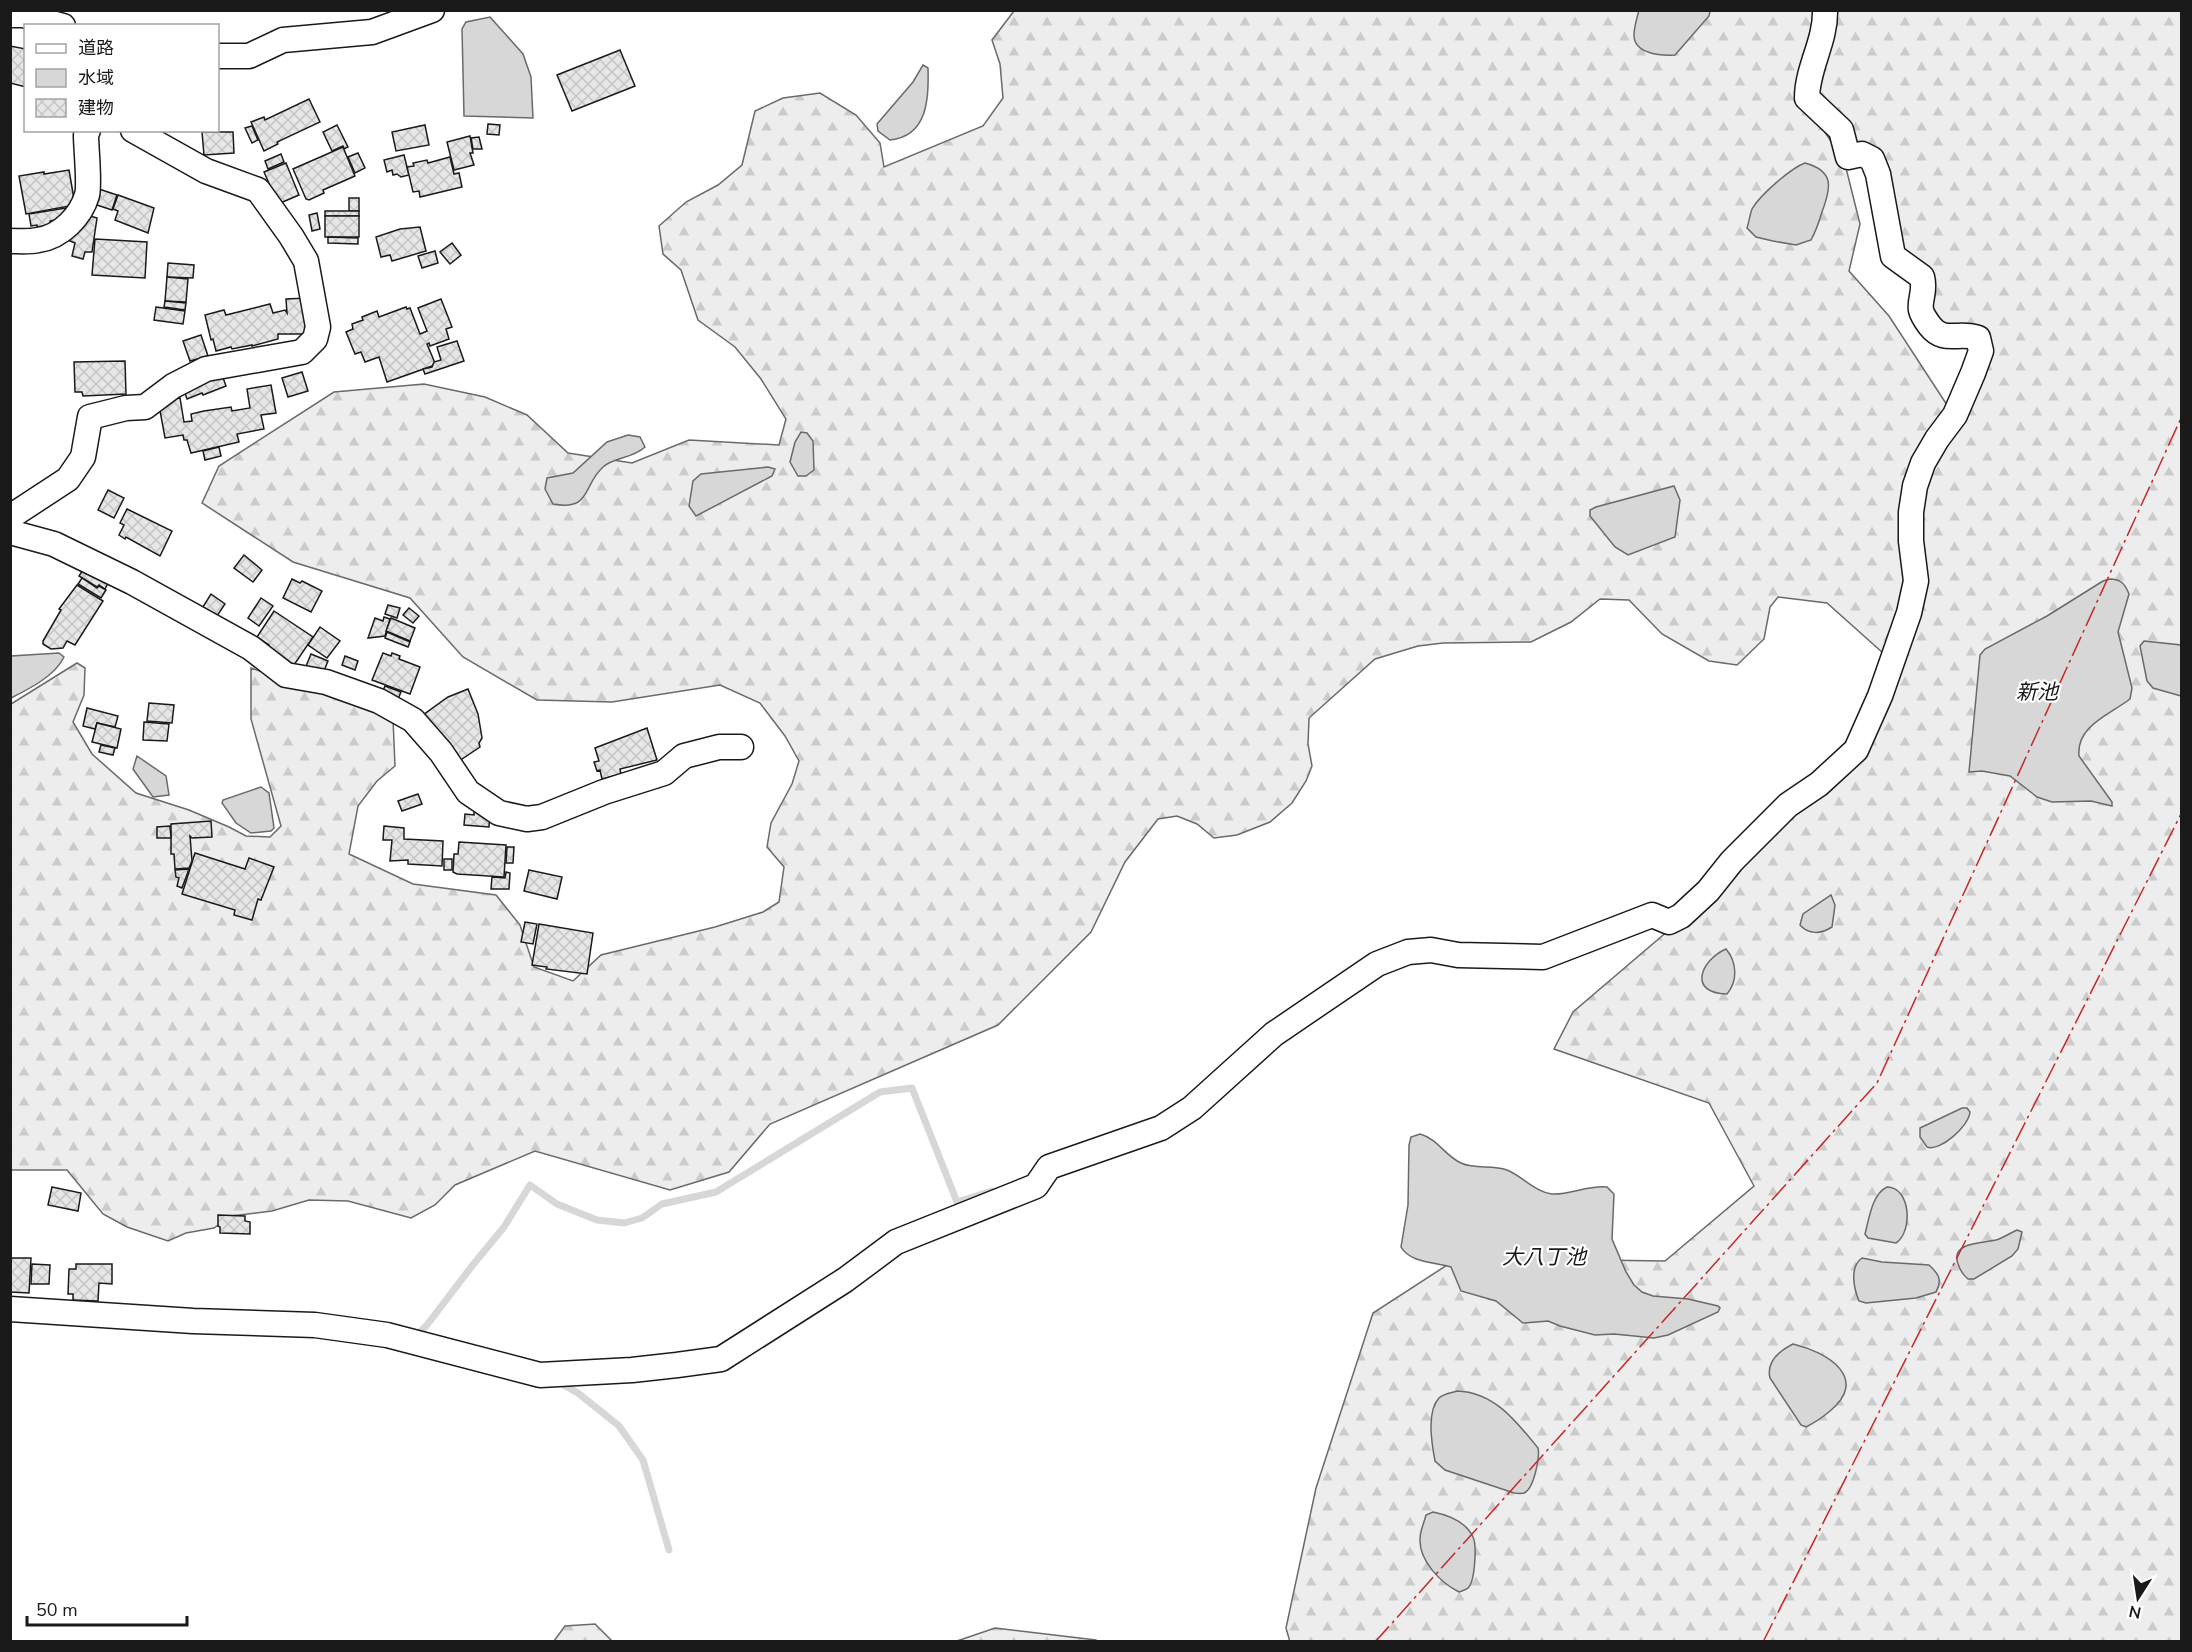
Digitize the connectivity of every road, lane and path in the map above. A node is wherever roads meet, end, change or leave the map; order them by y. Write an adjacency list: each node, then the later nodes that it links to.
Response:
1 (432, 10): 5 (street)
2 (1825, 10): 12 (street)
3 (10, 15): 4 (street)
4 (56, 24)
5 (219, 56)
6 (87, 132): 8 (street)
7 (137, 132): 9 (street)
8 (10, 241)
9 (10, 517)
10 (10, 532): 11 (street)
11 (741, 747)
12 (10, 1309)

